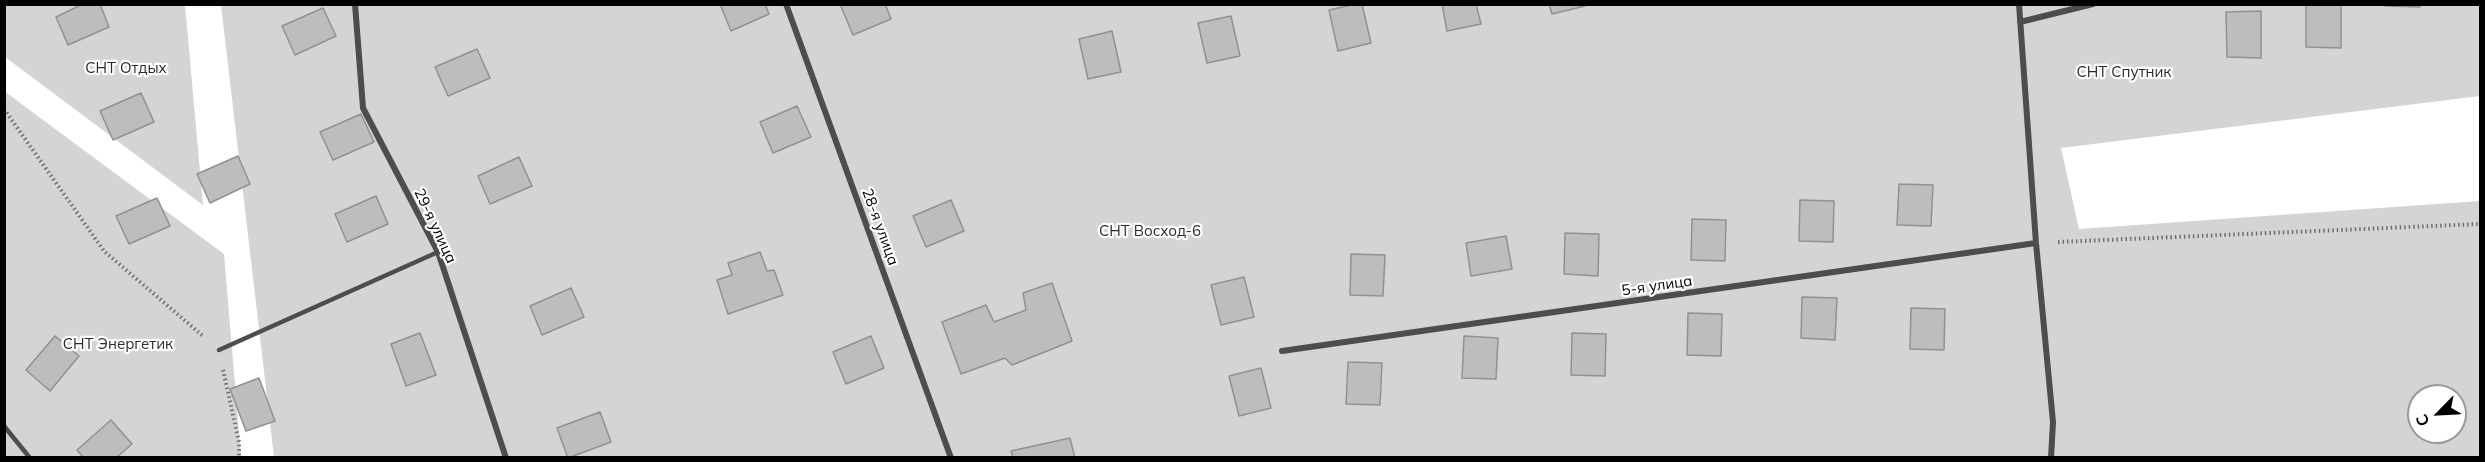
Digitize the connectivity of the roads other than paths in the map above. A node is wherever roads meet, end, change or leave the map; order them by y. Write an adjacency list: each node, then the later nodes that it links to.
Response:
1 (354, 4): 7 (street, 29-я улица)
2 (786, 4): 13 (street, 28-я улица)
3 (2019, 4): 5 (street)
4 (2093, 4): 5 (street)
5 (2020, 22): 6 (street)
6 (2036, 243): 9 (street, 5-я улица); 14 (street)
7 (438, 252): 8 (lane); 12 (street, 29-я улица)
8 (219, 350)
9 (1281, 351)
10 (4, 426): 11 (lane)
11 (30, 458)
12 (506, 458)
13 (951, 458)
14 (2051, 458)

